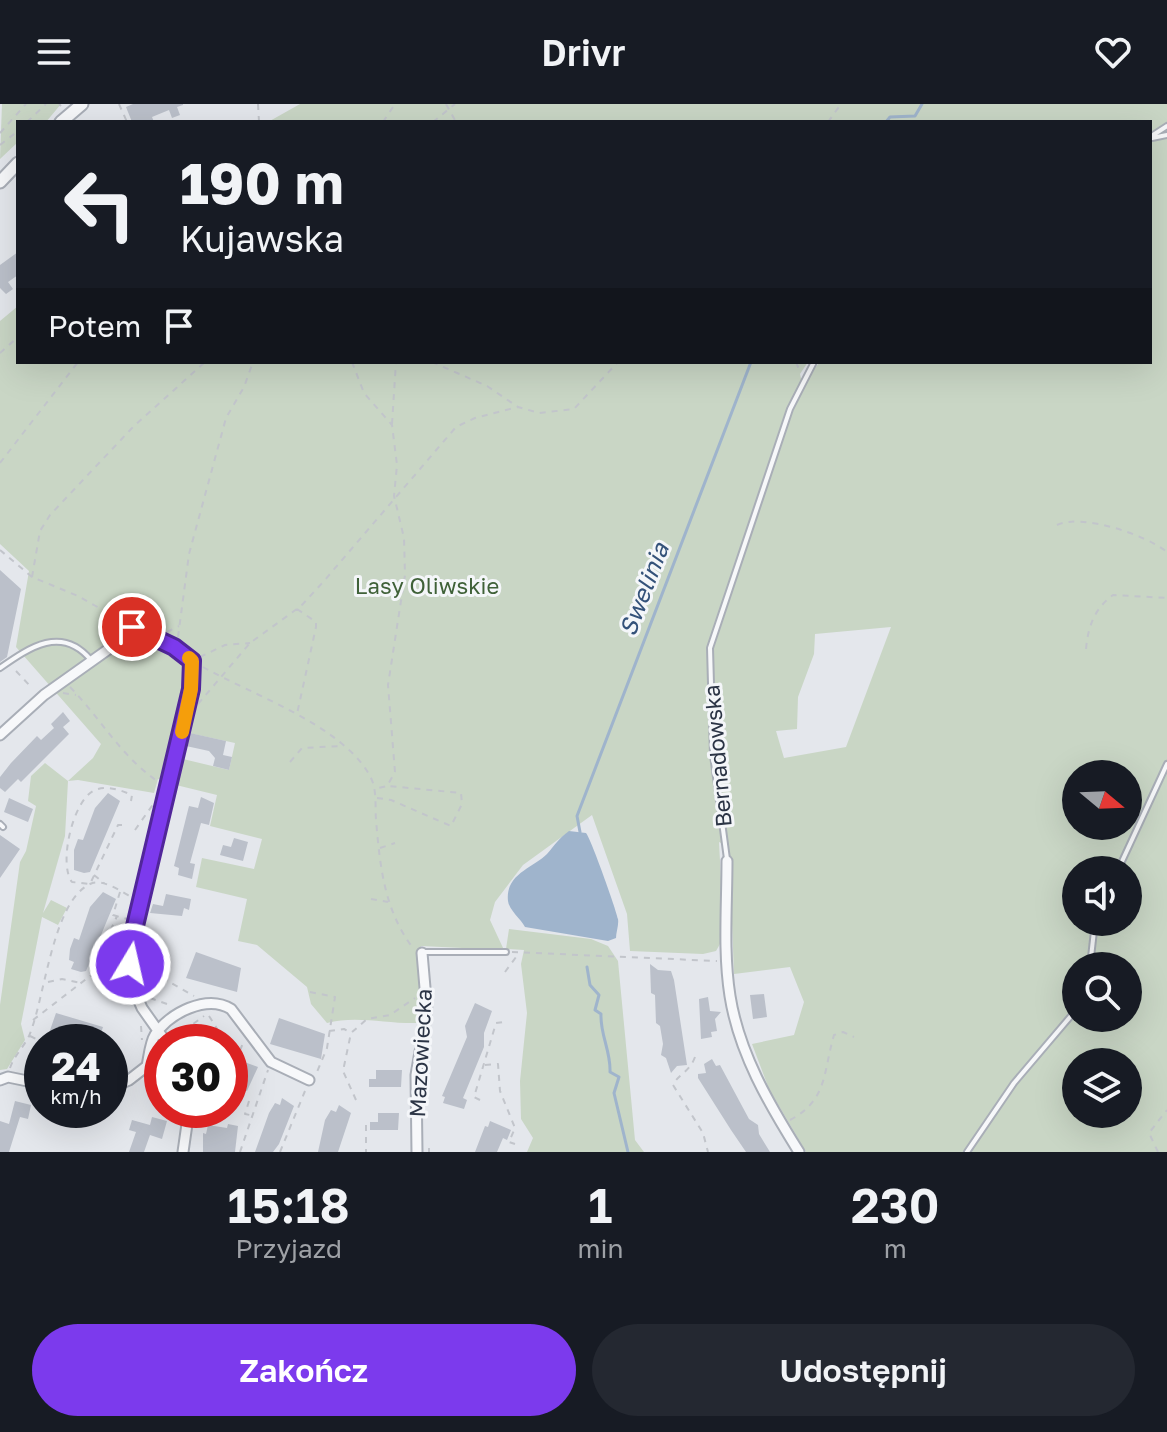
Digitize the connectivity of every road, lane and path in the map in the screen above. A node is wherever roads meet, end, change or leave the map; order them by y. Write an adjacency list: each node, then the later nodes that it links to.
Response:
1 (26, 104): 11 (path)
2 (46, 104): 7 (path)
3 (82, 104): 8 (street)
4 (446, 104): 6 (path)
5 (455, 104): 6 (path)
6 (448, 111): 9 (path); 10 (path)
7 (29, 120)
8 (63, 120)
9 (436, 120)
10 (455, 120)
11 (0, 133)
12 (16, 133): 13 (path)
13 (0, 145)
14 (16, 165): 15 (street)
15 (0, 182)
16 (16, 339): 17 (path)
17 (0, 353)
18 (76, 364): 30 (path)
19 (203, 364): 35 (path)
20 (252, 364): 40 (path)
21 (353, 364): 29 (path)
22 (396, 364): 29 (path)
23 (437, 364): 28 (path)
24 (616, 364): 28 (path)
25 (797, 364): 27 (path)
26 (813, 364): 27 (lane, Bernadowska)
27 (803, 378): 65 (lane, Bernadowska)
28 (518, 407): 31 (path)
29 (392, 425): 31 (path)
30 (0, 463)
31 (394, 496): 37 (path); 55 (path)
32 (1057, 525): 34 (path)
33 (0, 550): 35 (path)
34 (1167, 552)
35 (32, 577): 38 (path)
36 (1167, 598): 41 (path)
37 (297, 609): 39 (path); 49 (path)
38 (132, 627): 40 (street); 42 (street)
39 (250, 643): 43 (path); 46 (path)
40 (174, 647): 43 (street)
41 (1086, 649)
42 (91, 660): 44 (lane); 47 (street)
43 (192, 661): 46 (path); 50 (street)
44 (0, 668)
45 (16, 671): 48 (path)
46 (221, 677): 49 (path); 50 (path)
47 (63, 681): 51 (street); 56 (path)
48 (32, 688)
49 (297, 715): 52 (path)
50 (185, 720): 56 (street)
51 (0, 735)
52 (343, 746): 53 (path); 57 (path)
53 (290, 762)
54 (1167, 764): 64 (lane)
55 (387, 786): 57 (path); 58 (path)
56 (168, 788): 61 (path); 72 (street)
57 (374, 789): 58 (path)
58 (375, 798): 63 (path)
59 (131, 801): 67 (path)
60 (122, 825): 66 (path)
61 (135, 830)
62 (395, 843): 63 (path)
63 (378, 849): 71 (path)
64 (1124, 856)
65 (727, 861): 78 (street, Bernadowska)
66 (93, 875): 67 (path); 68 (path)
67 (90, 884): 68 (path); 83 (path)
68 (106, 885): 69 (path)
69 (120, 891): 72 (path); 73 (path)
70 (371, 899): 71 (path)
71 (389, 902): 77 (path)
72 (143, 903): 74 (street)
73 (119, 917): 74 (path); 75 (path); 82 (path)
74 (137, 922): 93 (street)
75 (118, 925)
76 (506, 952): 77 (lane)
77 (422, 953): 85 (street, Mazowiecka)
78 (726, 961): 80 (path); 115 (street, Bernadowska)
79 (137, 964): 88 (path)
80 (505, 972)
81 (97, 975): 82 (path)
82 (90, 976): 84 (path)
83 (46, 982): 84 (path); 90 (path)
84 (82, 983): 90 (path)
85 (425, 990): 99 (path); 123 (street, Mazowiecka)
86 (310, 992): 98 (path)
87 (145, 996): 89 (path)
88 (207, 1009): 89 (street); 95 (path); 96 (path); 103 (street)
89 (188, 1010): 94 (street)
90 (33, 1020): 92 (path)
91 (503, 1022): 104 (path)
92 (32, 1024)
93 (154, 1024)
94 (169, 1024)
95 (191, 1024)
96 (215, 1024)
97 (1062, 1026): 126 (lane)
98 (329, 1031): 99 (path); 108 (path)
99 (351, 1033): 110 (path)
100 (854, 1037): 115 (path)
101 (24, 1044): 106 (path)
102 (695, 1057): 124 (path)
103 (271, 1062): 108 (street); 114 (path)
104 (485, 1065): 111 (path); 118 (path)
105 (144, 1068): 107 (street)
106 (4, 1079): 109 (street)
107 (128, 1080)
108 (310, 1081): 121 (path)
109 (24, 1082)
110 (356, 1100)
111 (480, 1100)
112 (249, 1101): 114 (path)
113 (1167, 1110): 127 (path)
114 (251, 1116): 120 (path)
115 (782, 1124): 125 (street, Bernadowska)
116 (366, 1125): 122 (path)
117 (186, 1128): 119 (street)
118 (515, 1144)
119 (183, 1152)
120 (240, 1152)
121 (280, 1152)
122 (366, 1152)
123 (417, 1152)
124 (708, 1152)
125 (799, 1152)
126 (967, 1152)
127 (1158, 1152)

